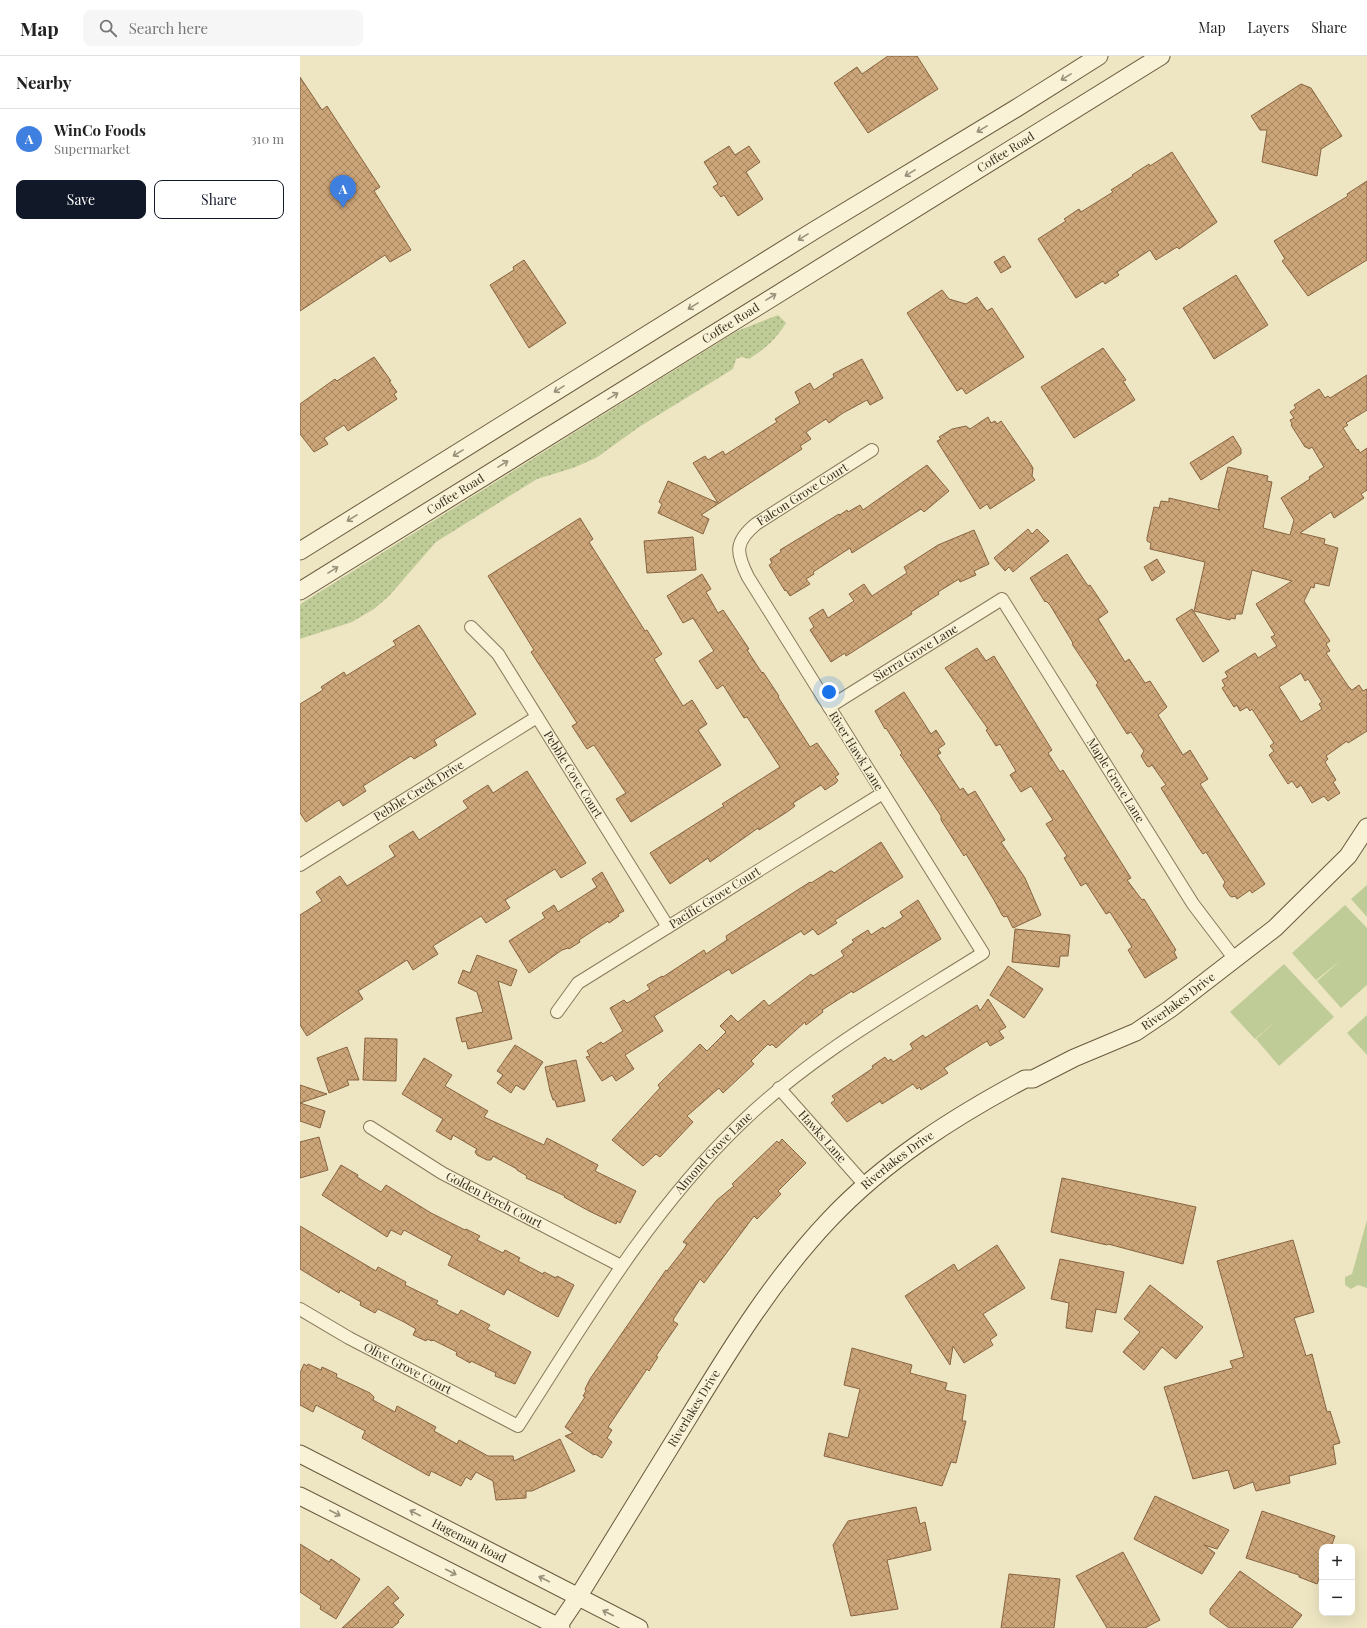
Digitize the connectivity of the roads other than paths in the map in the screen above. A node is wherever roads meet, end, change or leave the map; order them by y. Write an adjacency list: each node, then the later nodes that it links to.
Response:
1 (1099, 56): 5 (main road, one-way to 5)
2 (1161, 56): 6 (main road, Coffee Road, one-way to 2)
3 (872, 450): 4 (street, Falcon Grove Court)
4 (738, 545): 9 (street, River Hawk Lane)
5 (300, 551)
6 (300, 591)
7 (1002, 599): 9 (street, Sierra Grove Lane); 16 (street, Maple Grove Lane)
8 (471, 627): 10 (street, Pebble Cove Court)
9 (829, 707): 11 (street, River Hawk Lane)
10 (537, 717): 13 (street, Pebble Creek Drive); 14 (street, Pebble Cove Court)
11 (883, 793): 14 (street, Pacific Grove Court); 15 (street, River Hawk Lane)
12 (1367, 828): 16 (main road, Riverlakes Drive)
13 (300, 865)
14 (668, 927): 17 (street, Pacific Grove Court)
15 (983, 953): 18 (street, Almond Grove Lane)
16 (1234, 958): 20 (main road, Riverlakes Drive)
17 (557, 1012)
18 (779, 1088): 20 (street, Hawks Lane); 21 (street, Almond Grove Lane)
19 (370, 1127): 21 (street, Golden Perch Court)
20 (865, 1185): 26 (main road, Riverlakes Drive)
21 (621, 1266): 23 (street, Almond Grove Lane)
22 (301, 1312): 23 (street, Olive Grove Court)
23 (518, 1426)
24 (300, 1454): 26 (main road, Hageman Road, one-way to 24)
25 (300, 1496): 27 (main road, one-way to 27)
26 (578, 1597): 27 (main road, Riverlakes Drive); 28 (main road, Hageman Road, one-way to 26)
27 (559, 1627)
28 (639, 1628)

